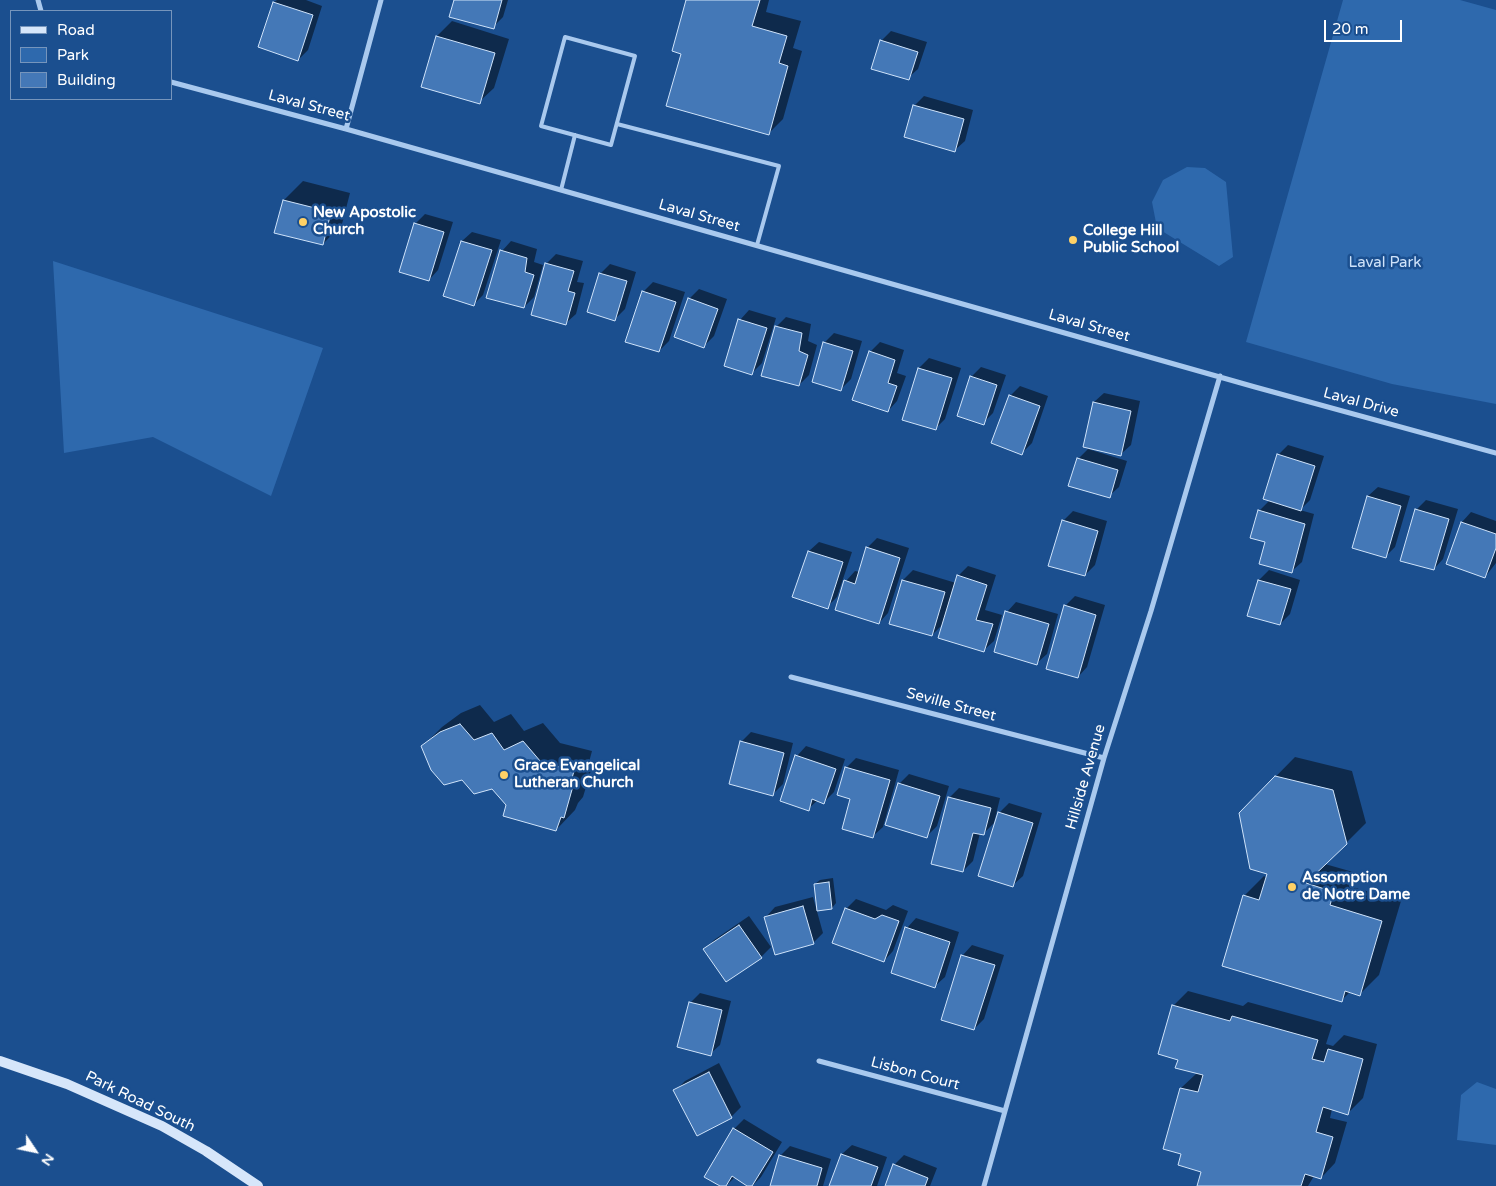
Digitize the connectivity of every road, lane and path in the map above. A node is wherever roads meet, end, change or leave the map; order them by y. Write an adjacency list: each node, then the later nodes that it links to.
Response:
1 (381, 0): 4 (street)
2 (172, 82): 4 (street, Laval Street)
3 (617, 124): 5 (lane); 5 (lane); 7 (lane)
4 (346, 129): 6 (street, Laval Street)
5 (575, 135): 6 (lane)
6 (561, 190): 7 (street, Laval Street)
7 (757, 246): 8 (street, Laval Street)
8 (1220, 376): 9 (street, Laval Drive); 11 (street, Hillside Avenue)
9 (1496, 453)
10 (791, 677): 11 (street, Seville Street)
11 (1104, 758): 14 (street, Hillside Avenue)
12 (0, 1060): 15 (main road, Park Road South)
13 (819, 1061): 14 (street, Lisbon Court)
14 (1005, 1111): 16 (street, Hillside Avenue)
15 (258, 1186)
16 (984, 1186)

